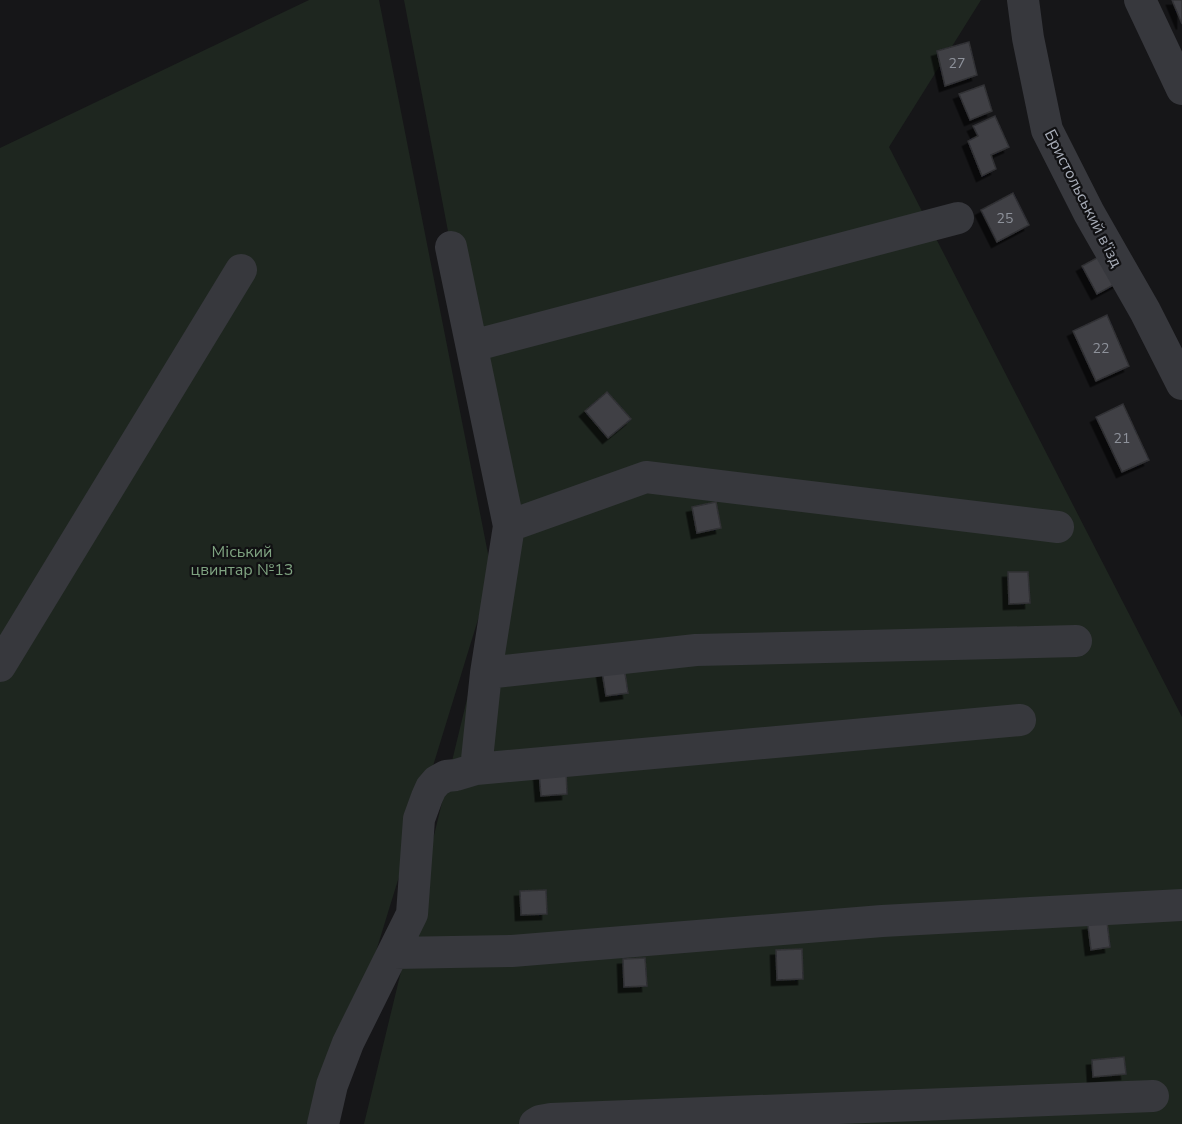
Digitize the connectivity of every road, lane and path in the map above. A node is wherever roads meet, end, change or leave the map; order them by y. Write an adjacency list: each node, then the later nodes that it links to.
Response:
1 (1023, 0): 8 (street, Бристольський в'їзд)
2 (1140, 0): 3 (street)
3 (1182, 89)
4 (958, 219): 7 (street)
5 (451, 247): 7 (street)
6 (241, 270): 12 (street)
7 (472, 346): 9 (street)
8 (1182, 384)
9 (509, 526): 10 (street); 13 (street)
10 (1058, 527)
11 (1076, 641): 13 (street)
12 (0, 666)
13 (486, 673): 15 (street)
14 (1020, 720): 15 (street)
15 (476, 769): 17 (street)
16 (1182, 904): 17 (street)
17 (394, 953): 19 (street)
18 (1153, 1096): 20 (street)
19 (323, 1124)
20 (535, 1124)

